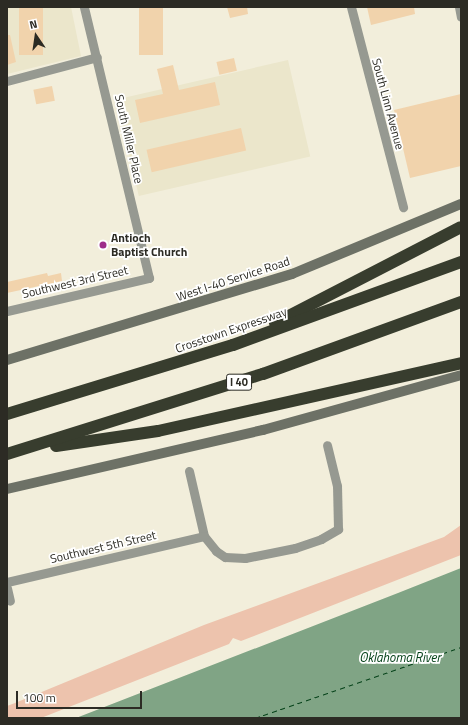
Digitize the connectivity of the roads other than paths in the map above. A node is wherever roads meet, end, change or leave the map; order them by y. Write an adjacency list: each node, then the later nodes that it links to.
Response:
1 (84, 7): 5 (street, South Miller Place)
2 (351, 7): 8 (street, South Linn Avenue)
3 (459, 7): 4 (street)
4 (461, 17)
5 (97, 57): 6 (street); 11 (street, South Miller Place)
6 (7, 82)
7 (461, 204): 15 (main road, West I-40 Service Road)
8 (403, 207)
9 (461, 227): 14 (highway)
10 (461, 262): 14 (highway, Crosstown Expressway)
11 (149, 278): 13 (street, Southwest 3rd Street)
12 (461, 302): 20 (highway, I 40)
13 (7, 311)
14 (233, 345): 18 (highway, Crosstown Expressway)
15 (7, 360)
16 (461, 363): 20 (highway)
17 (461, 375): 22 (main road)
18 (7, 414)
19 (327, 445): 23 (street)
20 (10, 453)
21 (189, 471): 23 (street)
22 (7, 489)
23 (204, 536): 24 (street, Southwest 5th Street)
24 (7, 582)
25 (7, 588): 26 (street)
26 (10, 601)

